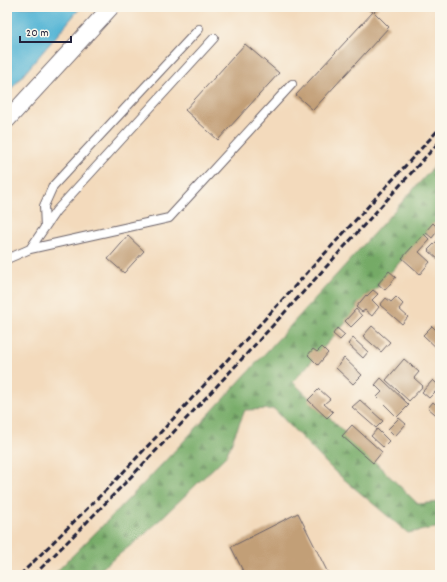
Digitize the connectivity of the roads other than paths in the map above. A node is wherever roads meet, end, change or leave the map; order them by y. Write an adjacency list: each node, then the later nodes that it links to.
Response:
1 (111, 7): 5 (street)
2 (200, 29): 6 (lane)
3 (214, 38): 6 (lane)
4 (292, 84): 7 (lane)
5 (7, 120)
6 (45, 227): 7 (lane)
7 (30, 248): 8 (lane)
8 (7, 259)

